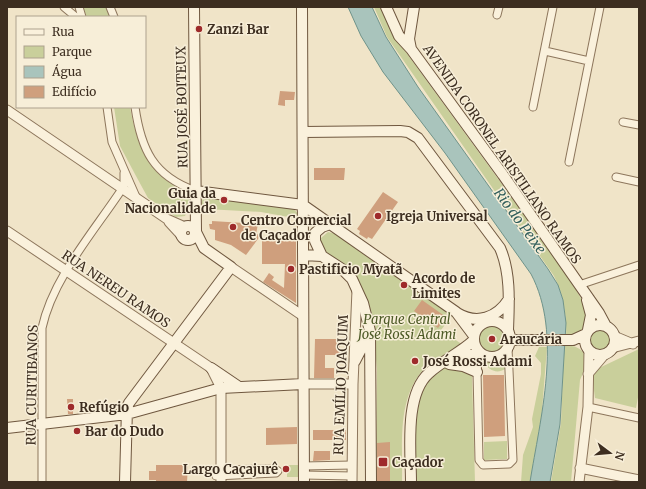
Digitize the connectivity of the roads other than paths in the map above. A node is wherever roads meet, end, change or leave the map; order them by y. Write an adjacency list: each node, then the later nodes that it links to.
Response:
1 (64, 7): 8 (street)
2 (194, 7): 26 (main road, RUA JOSÉ BOITEUX)
3 (302, 7): 20 (main road)
4 (386, 7): 10 (main road, AVENIDA CORONEL ARISTILIANO RAMOS)
5 (414, 7): 9 (main road)
6 (553, 7): 12 (street)
7 (600, 7): 13 (street)
8 (75, 16)
9 (411, 22): 10 (main road); 11 (main road)
10 (395, 29): 11 (main road, AVENIDA CORONEL ARISTILIANO RAMOS)
11 (411, 49): 39 (main road, AVENIDA CORONEL ARISTILIANO RAMOS)
12 (545, 52): 13 (street); 14 (street)
13 (589, 62): 21 (street)
14 (533, 107)
15 (107, 108): 22 (street)
16 (135, 108): 26 (street)
17 (7, 110): 25 (street)
18 (623, 122): 19 (street)
19 (639, 125)
20 (303, 132): 28 (main road); 42 (main road)
21 (569, 162)
22 (124, 173): 25 (street); 27 (street)
23 (616, 177): 24 (street)
24 (639, 182)
25 (122, 189): 27 (street); 38 (street, RUA CURITIBANOS)
26 (196, 191): 28 (main road); 29 (main road, RUA JOSÉ BOITEUX)
27 (138, 200): 31 (street)
28 (303, 205): 30 (main road); 34 (main road)
29 (196, 207): 31 (main road, RUA JOSÉ BOITEUX); 33 (main road, RUA JOSÉ BOITEUX)
30 (330, 224): 35 (main road); 43 (main road)
31 (184, 229): 33 (main road)
32 (7, 231): 38 (street, RUA NEREU RAMOS)
33 (196, 232): 37 (main road)
34 (303, 255): 35 (main road); 44 (main road)
35 (322, 256): 40 (main road)
36 (639, 264): 39 (street)
37 (231, 267): 44 (street); 52 (main road)
38 (67, 271): 52 (street, RUA NEREU RAMOS); 70 (street, RUA CURITIBANOS)
39 (579, 285): 41 (main road, AVENIDA CORONEL ARISTILIANO RAMOS)
40 (357, 289): 46 (main road); 57 (street, RUA EMÍLIO JOAQUIM)
41 (586, 294): 45 (main road, AVENIDA CORONEL ARISTILIANO RAMOS); 47 (main road, AVENIDA CORONEL ARISTILIANO RAMOS)
42 (509, 299): 43 (main road); 50 (main road)
43 (456, 312): 49 (main road)
44 (303, 316): 63 (main road)
45 (606, 326): 47 (main road); 48 (main road)
46 (370, 331): 57 (main road); 81 (main road)
47 (587, 332): 51 (main road); 54 (main road)
48 (614, 336): 53 (street); 55 (main road)
49 (474, 338): 50 (main road); 56 (main road); 60 (main road)
50 (509, 340): 51 (main road); 56 (main road); 61 (street)
51 (570, 340): 54 (main road)
52 (173, 342): 59 (street, RUA NEREU RAMOS); 68 (main road)
53 (636, 343): 55 (street)
54 (587, 348): 55 (main road); 62 (street)
55 (608, 351): 62 (street)
56 (479, 352): 58 (main road); 61 (street)
57 (355, 361): 64 (street, RUA EMÍLIO JOAQUIM)
58 (447, 365): 60 (main road); 61 (main road)
59 (211, 368): 65 (main road); 66 (street, RUA NEREU RAMOS)
60 (435, 369): 82 (main road)
61 (477, 372)
62 (588, 374): 67 (street)
63 (303, 384): 64 (street); 65 (main road); 73 (main road)
64 (353, 384): 72 (street, RUA EMÍLIO JOAQUIM)
65 (239, 387): 66 (main road)
66 (218, 388): 68 (main road); 74 (street)
67 (588, 407): 69 (street); 75 (street)
68 (127, 414): 70 (main road); 80 (main road)
69 (639, 417)
70 (43, 424): 71 (main road); 79 (street, RUA CURITIBANOS)
71 (7, 428)
72 (352, 465): 73 (street); 76 (street, RUA EMÍLIO JOAQUIM)
73 (304, 474): 76 (street)
74 (218, 476): 74 (street)
75 (581, 477): 77 (street)
76 (352, 479)
77 (630, 480): 78 (street)
78 (639, 480)
79 (42, 482)
80 (125, 482)
81 (371, 482)
82 (411, 482)

